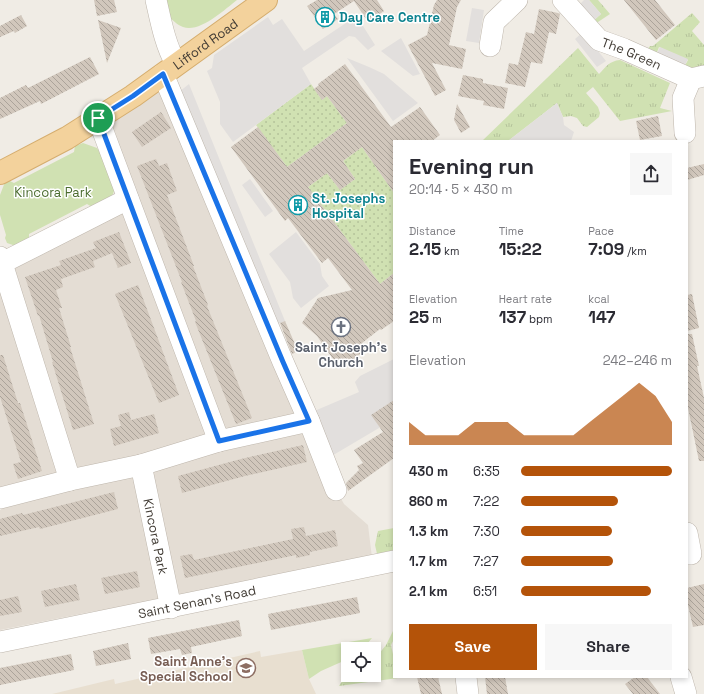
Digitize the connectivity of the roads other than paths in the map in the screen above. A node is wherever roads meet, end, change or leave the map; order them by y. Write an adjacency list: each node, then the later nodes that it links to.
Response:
1 (156, 0): 6 (street)
2 (266, 0): 6 (main road, Lifford Road)
3 (517, 0): 5 (street)
4 (562, 0): 7 (street, The Green)
5 (490, 46)
6 (169, 69): 8 (main road, Lifford Road); 13 (street)
7 (697, 78): 9 (street, The Green)
8 (98, 118): 10 (main road, Lifford Road); 11 (street)
9 (685, 133)
10 (0, 172)
11 (128, 199): 12 (street); 14 (street)
12 (1, 260): 16 (street)
13 (309, 421): 14 (street); 17 (street)
14 (219, 441): 15 (street)
15 (141, 465): 16 (street); 22 (street, Kincora Park)
16 (70, 480): 18 (street)
17 (336, 490)
18 (2, 498)
19 (688, 538): 20 (street)
20 (691, 554)
21 (393, 561): 22 (street, Saint Senan's Road)
22 (171, 608): 23 (street, Saint Senan's Road)
23 (0, 642)
24 (466, 678): 26 (street)
25 (681, 678): 27 (street)
26 (468, 694)
27 (686, 694)

